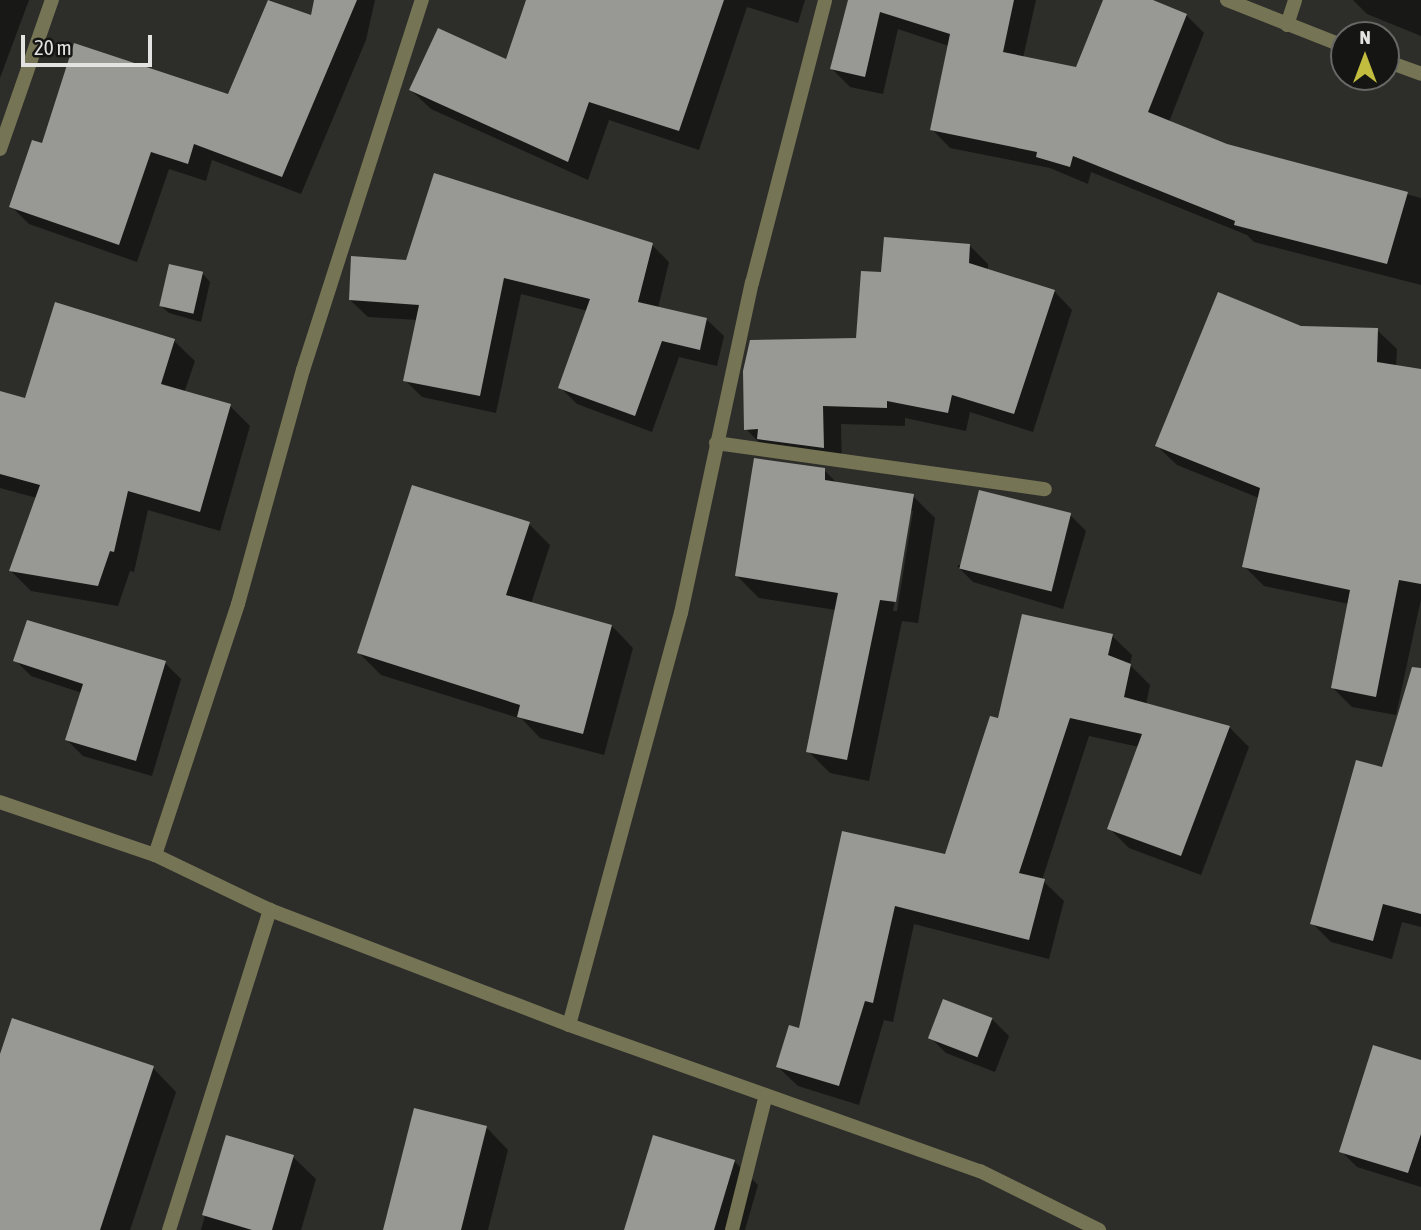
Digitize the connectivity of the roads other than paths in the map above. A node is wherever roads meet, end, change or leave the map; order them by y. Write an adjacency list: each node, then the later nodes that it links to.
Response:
1 (51, 0): 10 (street)
2 (422, 0): 14 (street)
3 (825, 0): 11 (street)
4 (1227, 0): 6 (street)
5 (1295, 0): 6 (street)
6 (1287, 25): 7 (street)
7 (1330, 41)
8 (1400, 66): 9 (street)
9 (1421, 74)
10 (0, 149)
11 (716, 443): 12 (street); 16 (street)
12 (1045, 489)
13 (0, 802): 14 (street)
14 (155, 855): 15 (street)
15 (270, 910): 16 (street); 18 (street)
16 (569, 1025): 17 (street)
17 (766, 1095): 19 (street); 20 (street)
18 (169, 1230)
19 (732, 1230)
20 (1100, 1230)

